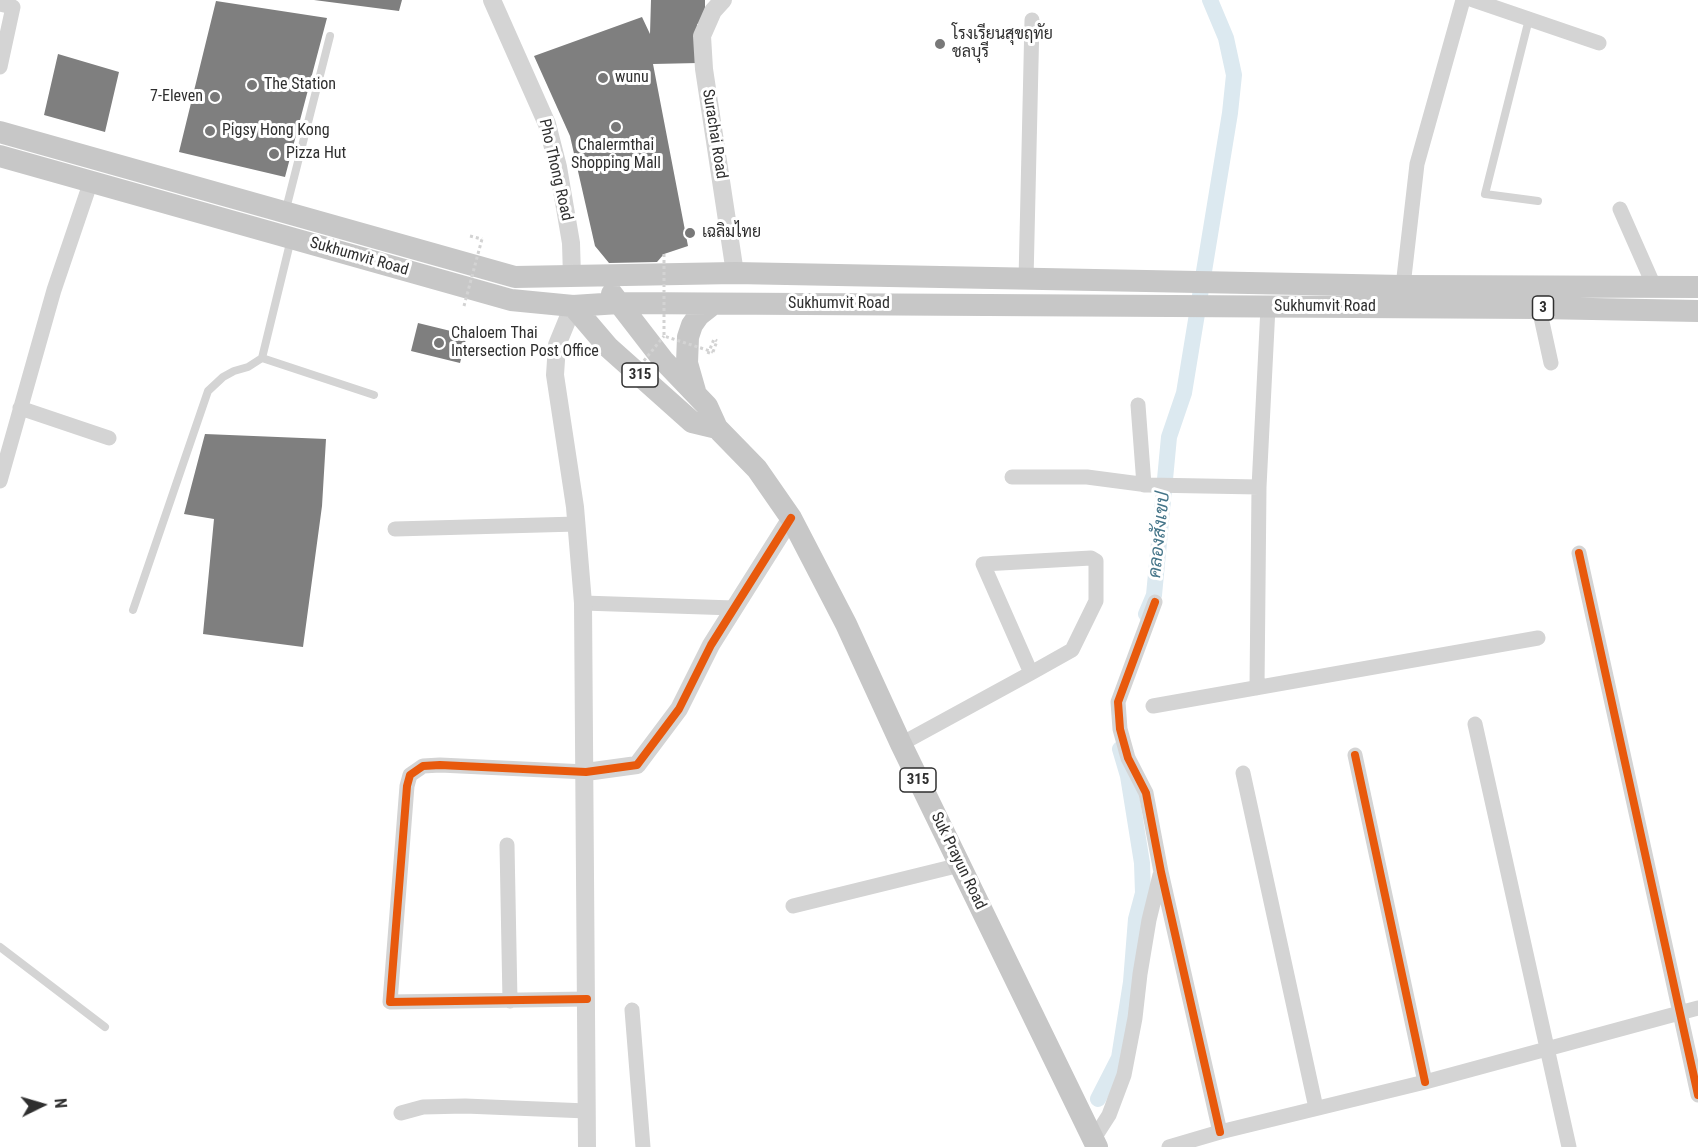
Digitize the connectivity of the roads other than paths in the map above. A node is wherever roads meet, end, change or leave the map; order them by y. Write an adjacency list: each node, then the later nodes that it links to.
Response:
1 (492, 0): 20 (street, Pho Thong Road)
2 (723, 0): 18 (street, Surachai Road)
3 (1463, 0): 24 (street)
4 (1473, 0): 6 (street)
5 (9, 4): 10 (street)
6 (1529, 19): 9 (street); 14 (lane)
7 (1032, 20): 21 (street)
8 (330, 36): 16 (lane)
9 (1599, 42)
10 (0, 67)
11 (0, 132): 16 (main road, Sukhumvit Road)
12 (0, 156): 13 (main road, Sukhumvit Road)
13 (91, 181): 17 (main road, Sukhumvit Road); 36 (street)
14 (1538, 201)
15 (1620, 209): 22 (street)
16 (286, 212): 20 (main road, Sukhumvit Road)
17 (292, 238): 27 (main road, Sukhumvit Road); 31 (lane)
18 (735, 273): 19 (main road, Sukhumvit Road); 21 (main road, Sukhumvit Road)
19 (598, 276): 20 (main road, Sukhumvit Road); 25 (main road, Suk Prayun Road)
20 (572, 277): 27 (main road)
21 (1026, 280): 24 (main road, Sukhumvit Road)
22 (1654, 286): 23 (main road, Sukhumvit Road / 3); 24 (main road, Sukhumvit Road / 3)
23 (1698, 287)
24 (1395, 297): 28 (main road, Sukhumvit Road); 29 (main road, Sukhumvit Road / 3)
25 (619, 303): 26 (main road, Sukhumvit Road); 27 (main road, Sukhumvit Road); 33 (main road, Suk Prayun Road / 315)
26 (713, 304): 28 (main road, Sukhumvit Road); 33 (main road)
27 (573, 306): 37 (main road, Suk Prayun Road / 315); 44 (street)
28 (1268, 307): 42 (street)
29 (1539, 308): 30 (main road, Sukhumvit Road / 3); 32 (street)
30 (1698, 312)
31 (262, 358): 34 (lane); 50 (lane)
32 (1551, 363)
33 (697, 394): 37 (main road, Suk Prayun Road / 315)
34 (374, 395)
35 (1138, 405): 41 (street)
36 (20, 408): 38 (street); 40 (street)
37 (717, 428): 43 (main road, Suk Prayun Road / 315)
38 (110, 438)
39 (1012, 477): 41 (street)
40 (0, 481)
41 (1146, 485): 42 (street)
42 (1259, 487): 53 (street)
43 (791, 518): 49 (street); 56 (main road, Suk Prayun Road / 315)
44 (577, 524): 45 (street); 48 (street)
45 (395, 529)
46 (1579, 553): 69 (street)
47 (1155, 602): 62 (street)
48 (583, 603): 49 (street); 58 (street)
49 (734, 608): 58 (street)
50 (133, 610)
51 (1538, 638): 53 (street)
52 (1031, 673): 52 (street); 56 (street)
53 (1257, 688): 54 (street)
54 (1154, 706)
55 (1475, 724): 71 (street)
56 (901, 744): 61 (main road, Suk Prayun Road / 315)
57 (1355, 755): 72 (street)
58 (586, 772): 65 (street); 66 (street)
59 (1243, 773): 74 (street)
60 (507, 845): 66 (street)
61 (960, 865): 63 (street); 78 (main road, Suk Prayun Road / 315)
62 (1161, 872): 77 (street); 78 (street)
63 (794, 906)
64 (0, 947): 70 (lane)
65 (587, 999): 66 (street); 75 (street)
66 (510, 1001)
67 (1698, 1008): 69 (street)
68 (632, 1010): 80 (street)
69 (1680, 1013): 71 (street); 73 (street)
70 (105, 1027)
71 (1547, 1049): 72 (street); 82 (street)
72 (1425, 1082): 74 (street)
73 (1698, 1095)
74 (1316, 1108): 77 (street)
75 (588, 1111): 76 (street); 79 (street)
76 (401, 1113)
77 (1220, 1132): 81 (street)
78 (1093, 1145)
79 (587, 1147)
80 (643, 1147)
81 (1169, 1147)
82 (1569, 1147)

